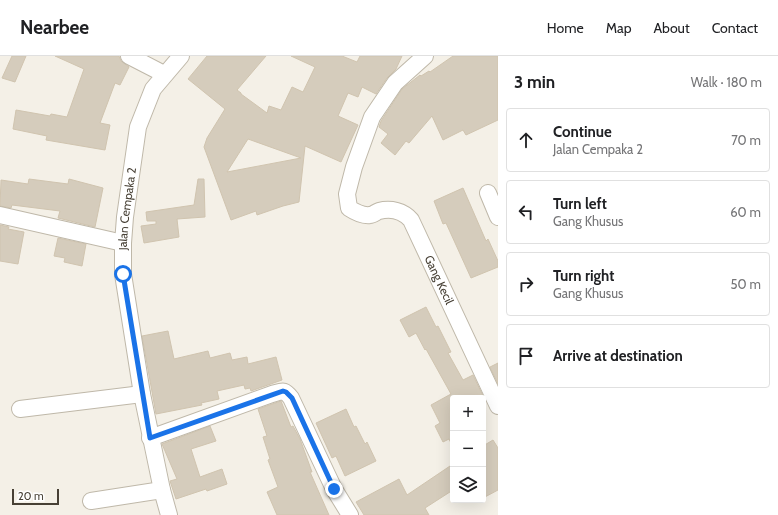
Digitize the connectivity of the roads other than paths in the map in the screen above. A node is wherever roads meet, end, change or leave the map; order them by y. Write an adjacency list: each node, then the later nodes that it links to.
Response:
1 (128, 56): 4 (street)
2 (181, 56): 4 (street, Jalan Cempaka 2)
3 (426, 56): 10 (street, Gang Kecil)
4 (164, 74): 8 (street, Jalan Cempaka 2)
5 (488, 194): 7 (street)
6 (0, 215): 8 (street)
7 (498, 217)
8 (124, 243): 9 (street, Jalan Cempaka 2)
9 (142, 394): 11 (street); 12 (street, Jalan Cempaka 2)
10 (498, 406)
11 (20, 409)
12 (150, 438): 13 (street, Jalan Cempaka 2); 16 (street)
13 (162, 490): 14 (street); 15 (street, Jalan Cempaka 2)
14 (91, 501)
15 (169, 515)
16 (350, 515)

